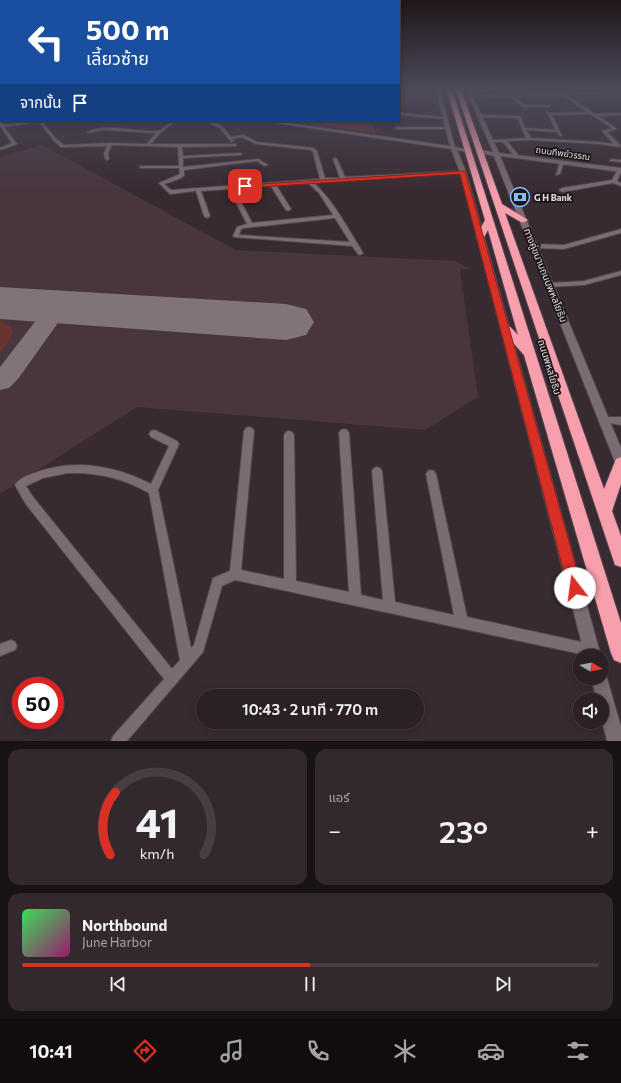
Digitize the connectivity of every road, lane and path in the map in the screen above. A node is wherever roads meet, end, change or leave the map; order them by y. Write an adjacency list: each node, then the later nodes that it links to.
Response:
1 (13, 125): 13 (street)
2 (43, 125): 23 (street)
3 (169, 125): 18 (street)
4 (215, 125): 19 (street)
5 (289, 125): 29 (main road)
6 (447, 125): 15 (main road)
7 (459, 125): 30 (highway, ถนนพหลโยธิน)
8 (469, 125): 31 (highway, ถนนพหลโยธิน)
9 (484, 125): 22 (main road, ทางคู่ขนานถนนพหลโยธิน)
10 (522, 125): 16 (street)
11 (556, 125): 16 (street)
12 (609, 125): 27 (street)
13 (2, 126): 28 (street)
14 (396, 128): 15 (street)
15 (448, 128): 29 (main road)
16 (524, 129): 20 (street)
17 (89, 132): 18 (street)
18 (159, 132): 25 (street)
19 (230, 138): 24 (street); 49 (street)
20 (530, 139): 21 (street); 27 (street)
21 (504, 140): 22 (street); 34 (street)
22 (491, 141): 33 (main road, ทางคู่ขนานถนนพหลโยธิน)
23 (110, 144): 25 (street); 36 (street)
24 (234, 145): 26 (street); 32 (street)
25 (147, 146): 26 (street)
26 (180, 146): 35 (street)
27 (619, 147)
28 (0, 148)
29 (453, 148): 30 (main road); 46 (main road)
30 (466, 150): 31 (highway); 62 (highway, ถนนพหลโยธิน)
31 (478, 152): 33 (main road, ถนนทิพย์วรรณ); 57 (highway, ถนนพหลโยธิน)
32 (240, 154): 35 (street); 40 (street)
33 (496, 154): 34 (main road, ถนนทิพย์วรรณ); 61 (main road, ทางคู่ขนานถนนพหลโยธิน)
34 (518, 156): 41 (main road, ถนนทิพย์วรรณ)
35 (180, 157): 44 (street)
36 (107, 159)
37 (335, 159): 48 (street)
38 (612, 160): 39 (street)
39 (621, 161)
40 (245, 162): 42 (street); 44 (street)
41 (562, 162): 45 (main road, ถนนทิพย์วรรณ); 47 (street)
42 (266, 165)
43 (141, 167): 44 (street)
44 (181, 168): 55 (street)
45 (621, 170): 51 (street)
46 (463, 172): 48 (street); 65 (main road)
47 (558, 174)
48 (343, 179): 49 (street)
49 (323, 180): 50 (street)
50 (309, 181): 52 (street); 60 (street)
51 (614, 181): 53 (street); 56 (street)
52 (273, 184): 54 (street); 58 (street)
53 (621, 185)
54 (231, 187): 55 (street); 63 (street)
55 (198, 190): 59 (street)
56 (562, 190)
57 (497, 205): 61 (highway); 83 (highway, ถนนพหลโยธิน)
58 (288, 209)
59 (207, 216)
60 (337, 216): 63 (street); 66 (street)
61 (524, 220): 67 (main road, ทางคู่ขนานถนนพหลโยธิน)
62 (488, 221): 65 (highway); 72 (highway, ถนนพหลโยธิน)
63 (250, 225): 66 (street)
64 (621, 231): 67 (street)
65 (480, 237): 71 (main road)
66 (353, 244): 68 (street)
67 (534, 246): 70 (main road, ทางคู่ขนานถนนพหลโยธิน)
68 (360, 253)
69 (621, 273): 70 (street)
70 (550, 285): 73 (main road, ทางคู่ขนานถนนพหลโยธิน)
71 (505, 328): 72 (highway); 91 (main road)
72 (530, 354): 92 (highway, ถนนพหลโยธิน)
73 (606, 420): 74 (street); 79 (main road, ทางคู่ขนานถนนพหลโยธิน)
74 (621, 421)
75 (249, 431): 85 (street)
76 (344, 433): 87 (street)
77 (154, 434): 82 (street)
78 (289, 434): 86 (street)
79 (621, 462): 83 (highway)
80 (376, 471): 88 (street)
81 (431, 474): 89 (street)
82 (153, 490): 93 (street); 94 (street)
83 (604, 511): 84 (highway, ถนนพหลโยธิน)
84 (621, 559)
85 (235, 574): 86 (street); 93 (street)
86 (290, 586): 87 (street)
87 (355, 600): 88 (street)
88 (390, 607): 89 (street)
89 (462, 622): 90 (street)
90 (575, 649)
91 (591, 649)
92 (621, 653)
93 (187, 662): 94 (street)
94 (172, 679): 96 (street)
95 (601, 685): 97 (main road)
96 (118, 741)
97 (616, 741)

